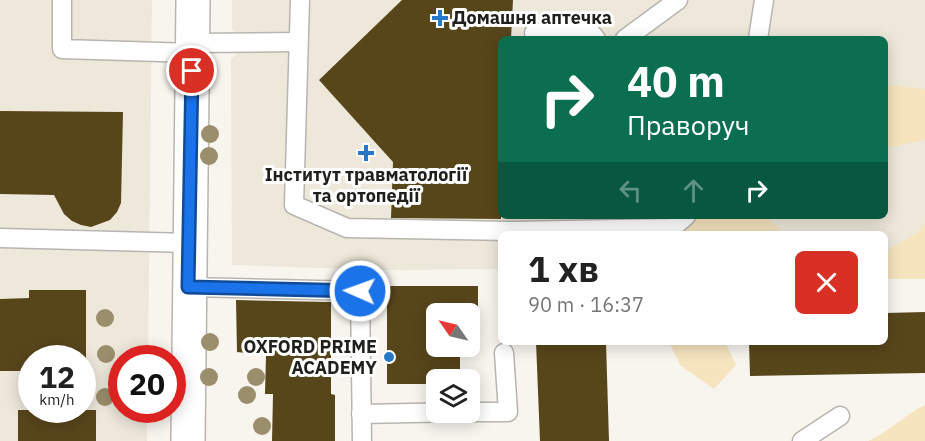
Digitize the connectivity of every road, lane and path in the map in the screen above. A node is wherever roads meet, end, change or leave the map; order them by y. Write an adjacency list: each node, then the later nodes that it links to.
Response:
1 (62, 0): 11 (lane)
2 (193, 0): 11 (main road)
3 (300, 0): 10 (lane)
4 (678, 0): 8 (lane)
5 (764, 0): 9 (lane)
6 (534, 33): 7 (lane)
7 (594, 36)
8 (629, 36)
9 (758, 36)
10 (297, 42): 11 (lane); 13 (lane)
11 (193, 48): 15 (main road)
12 (682, 219): 13 (lane)
13 (606, 223)
14 (0, 238): 15 (lane)
15 (189, 243): 16 (main road)
16 (188, 287): 20 (lane); 22 (main road)
17 (504, 353): 18 (lane)
18 (480, 412)
19 (426, 413): 20 (lane)
20 (362, 414): 23 (lane)
21 (840, 416): 24 (lane)
22 (188, 441)
23 (362, 441)
24 (802, 441)

